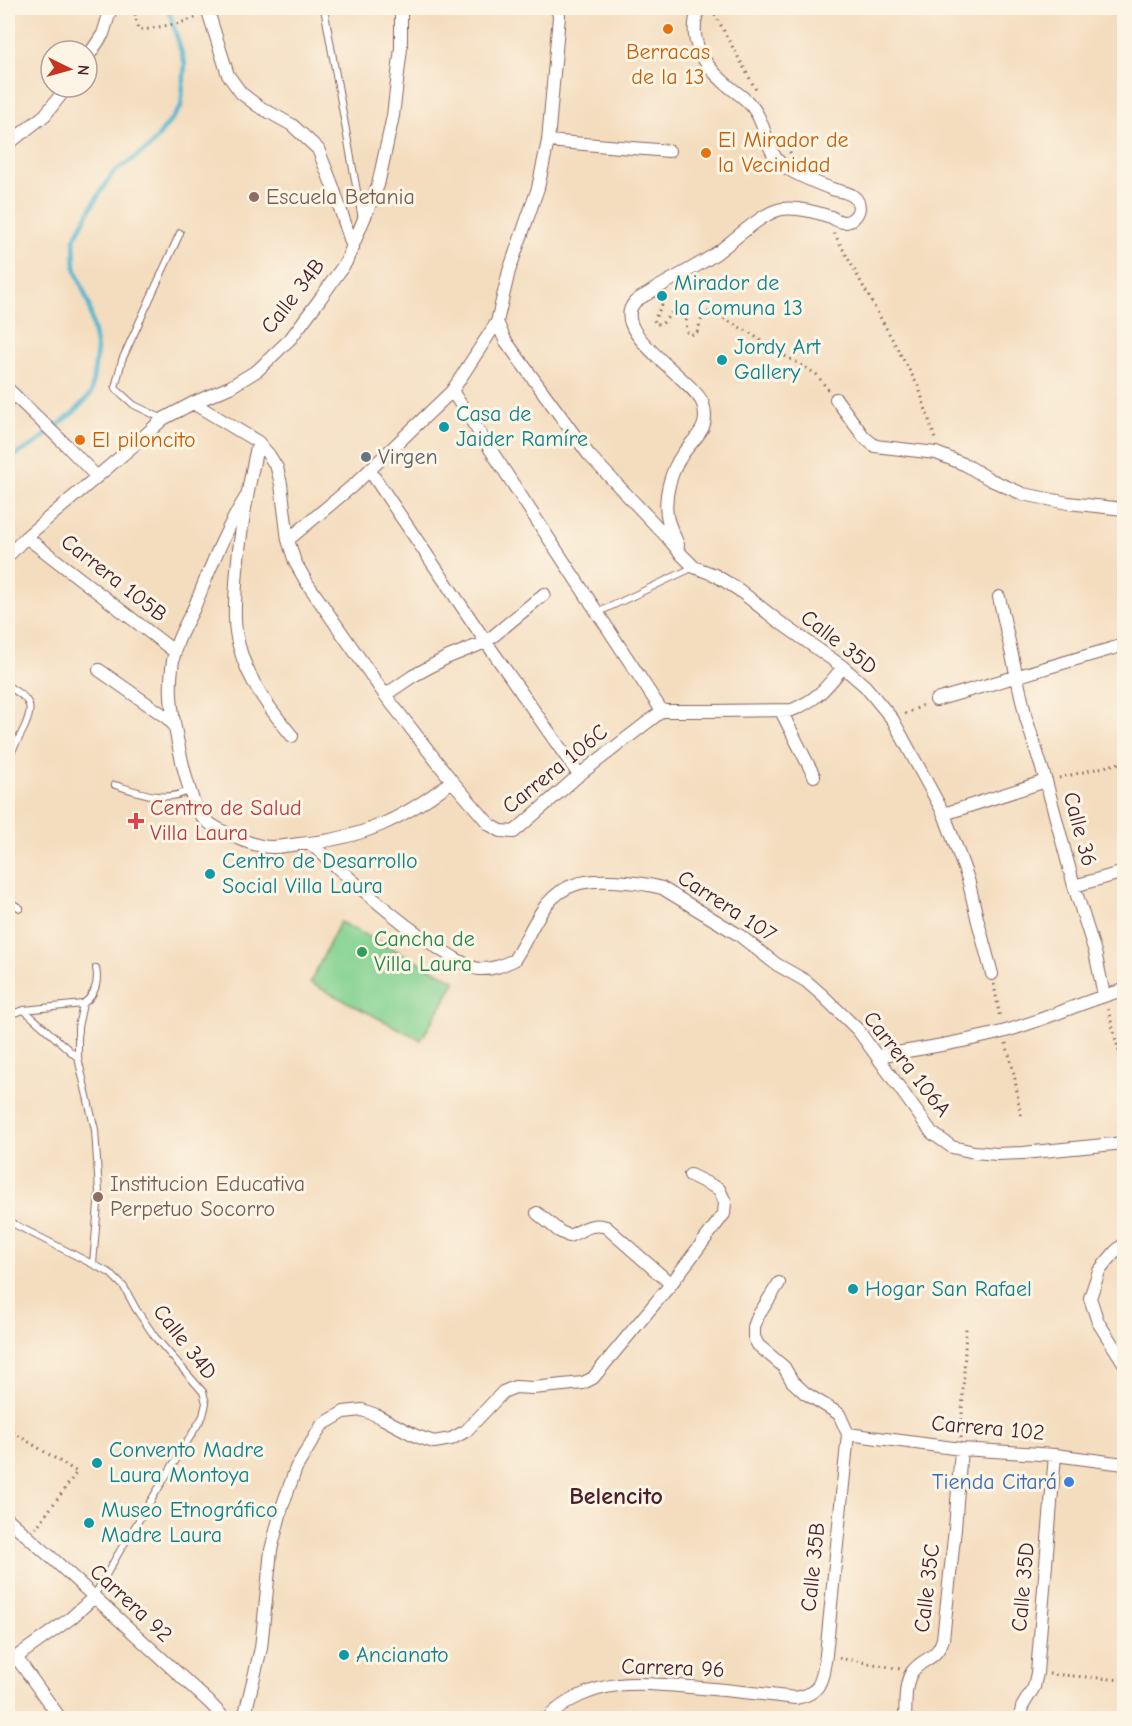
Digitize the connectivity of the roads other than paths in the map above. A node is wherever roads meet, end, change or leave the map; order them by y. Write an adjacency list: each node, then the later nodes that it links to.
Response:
1 (111, 8): 7 (street)
2 (324, 8): 12 (lane)
3 (401, 8): 12 (street, Calle 34B)
4 (557, 8): 9 (street)
5 (699, 8): 28 (street)
6 (207, 11): 14 (street)
7 (99, 39)
8 (58, 99): 10 (street)
9 (548, 141): 11 (street); 15 (street)
10 (8, 144)
11 (669, 151)
12 (363, 222): 14 (street, Calle 34B)
13 (180, 233): 20 (lane)
14 (353, 248): 19 (street, Calle 34B)
15 (497, 322): 17 (street); 28 (street, Calle 35D)
16 (8, 389): 23 (street)
17 (452, 391): 22 (street); 33 (street)
18 (836, 399): 25 (street)
19 (193, 403): 20 (street, Calle 34B); 21 (street)
20 (164, 419): 23 (street, Calle 34B)
21 (258, 442): 24 (street); 27 (street, Carrera 106C)
22 (370, 471): 27 (street); 34 (street)
23 (97, 477): 26 (street, Calle 34B)
24 (246, 497): 36 (street, Carrera 105B); 46 (street)
25 (1125, 509)
26 (26, 537): 29 (street, Calle 34B); 36 (street, Carrera 105B)
27 (288, 540): 41 (street, Carrera 106C)
28 (681, 554): 30 (street, Calle 35D)
29 (8, 556)
30 (694, 567): 33 (lane); 37 (street, Calle 35D)
31 (544, 594): 34 (street)
32 (999, 597): 39 (street, Calle 36)
33 (599, 612): 43 (street)
34 (486, 642): 41 (street); 48 (street)
35 (1125, 645): 39 (street)
36 (175, 652): 45 (street, Carrera 105B)
37 (843, 667): 44 (street); 54 (street, Calle 35D)
38 (99, 670): 45 (street)
39 (1017, 676): 42 (street); 51 (street, Calle 36)
40 (8, 686): 47 (lane)
41 (385, 695): 50 (street, Carrera 106C)
42 (936, 700)
43 (662, 711): 44 (street); 48 (street, Carrera 106C)
44 (781, 711): 49 (street)
45 (174, 725): 53 (street, Carrera 105B)
46 (292, 736)
47 (8, 758)
48 (579, 776): 50 (street, Carrera 106C)
49 (814, 776)
50 (452, 781): 55 (street, Carrera 105B)
51 (1046, 782): 54 (street); 57 (street, Calle 36)
52 (115, 785): 53 (lane)
53 (189, 790): 55 (street, Carrera 105B)
54 (944, 814): 61 (street, Calle 35D)
55 (310, 843): 65 (street, Carrera 107)
56 (1125, 872): 57 (street)
57 (1074, 886): 63 (street, Calle 36)
58 (8, 901): 59 (lane)
59 (20, 908)
60 (96, 968): 64 (lane)
61 (993, 974)
62 (1125, 990): 63 (street)
63 (1104, 995): 68 (street)
64 (82, 1004): 66 (lane); 69 (lane)
65 (835, 1009): 68 (street, Carrera 106A)
66 (24, 1010): 67 (lane); 69 (lane)
67 (8, 1015)
68 (878, 1056): 70 (street, Carrera 106A)
69 (78, 1058): 75 (lane)
70 (1125, 1143)
71 (690, 1175): 77 (street)
72 (537, 1214): 77 (street)
73 (8, 1221): 75 (lane, Calle 34D)
74 (1125, 1244): 78 (street)
75 (93, 1264): 84 (lane, Calle 34D)
76 (778, 1283): 79 (street)
77 (671, 1284): 89 (street)
78 (1125, 1363)
79 (848, 1434): 80 (street, Carrera 102); 86 (street, Calle 35B)
80 (961, 1449): 81 (street, Carrera 102); 91 (street, Calle 35C)
81 (1055, 1455): 82 (street, Carrera 102); 92 (street, Calle 35D)
82 (1125, 1464)
83 (8, 1519): 84 (street, Carrera 92)
84 (93, 1598): 85 (street); 88 (street, Carrera 92)
85 (12, 1660): 87 (street)
86 (806, 1696): 90 (street, Carrera 96)
87 (60, 1719)
88 (224, 1719)
89 (244, 1719)
90 (548, 1719)
91 (905, 1719)
92 (1020, 1719)

